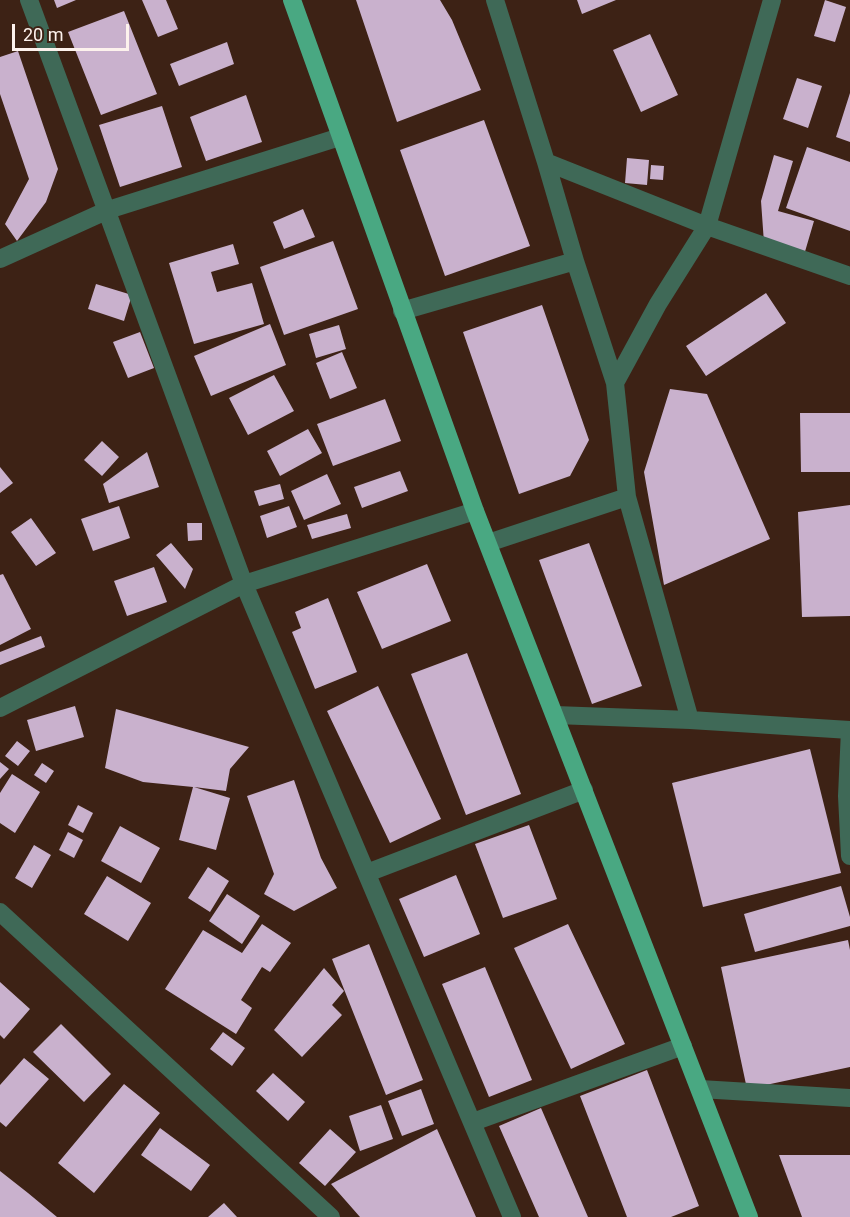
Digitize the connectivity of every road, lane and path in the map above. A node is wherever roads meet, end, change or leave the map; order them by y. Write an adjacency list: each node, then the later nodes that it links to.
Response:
1 (29, 0): 7 (street)
2 (292, 0): 5 (main road)
3 (495, 0): 6 (street)
4 (772, 0): 8 (street)
5 (340, 137): 7 (street); 12 (main road)
6 (546, 162): 8 (street); 10 (street)
7 (108, 210): 9 (street); 17 (street)
8 (707, 226): 11 (street); 13 (street)
9 (0, 259)
10 (574, 261): 12 (street); 13 (street)
11 (850, 276)
12 (402, 311): 15 (main road)
13 (615, 382): 14 (street)
14 (627, 496): 16 (street); 20 (street)
15 (475, 511): 16 (main road); 17 (street)
16 (488, 543): 19 (main road)
17 (244, 584): 18 (street); 24 (street)
18 (0, 708)
19 (555, 715): 20 (street); 22 (main road)
20 (690, 720): 21 (street)
21 (850, 730): 23 (street)
22 (584, 790): 24 (street); 26 (main road)
23 (850, 856)
24 (367, 873): 29 (street)
25 (0, 912): 30 (street)
26 (683, 1046): 27 (main road); 29 (street)
27 (700, 1089): 28 (street); 32 (main road)
28 (850, 1098)
29 (473, 1122): 31 (street)
30 (331, 1217)
31 (512, 1217)
32 (749, 1217)

